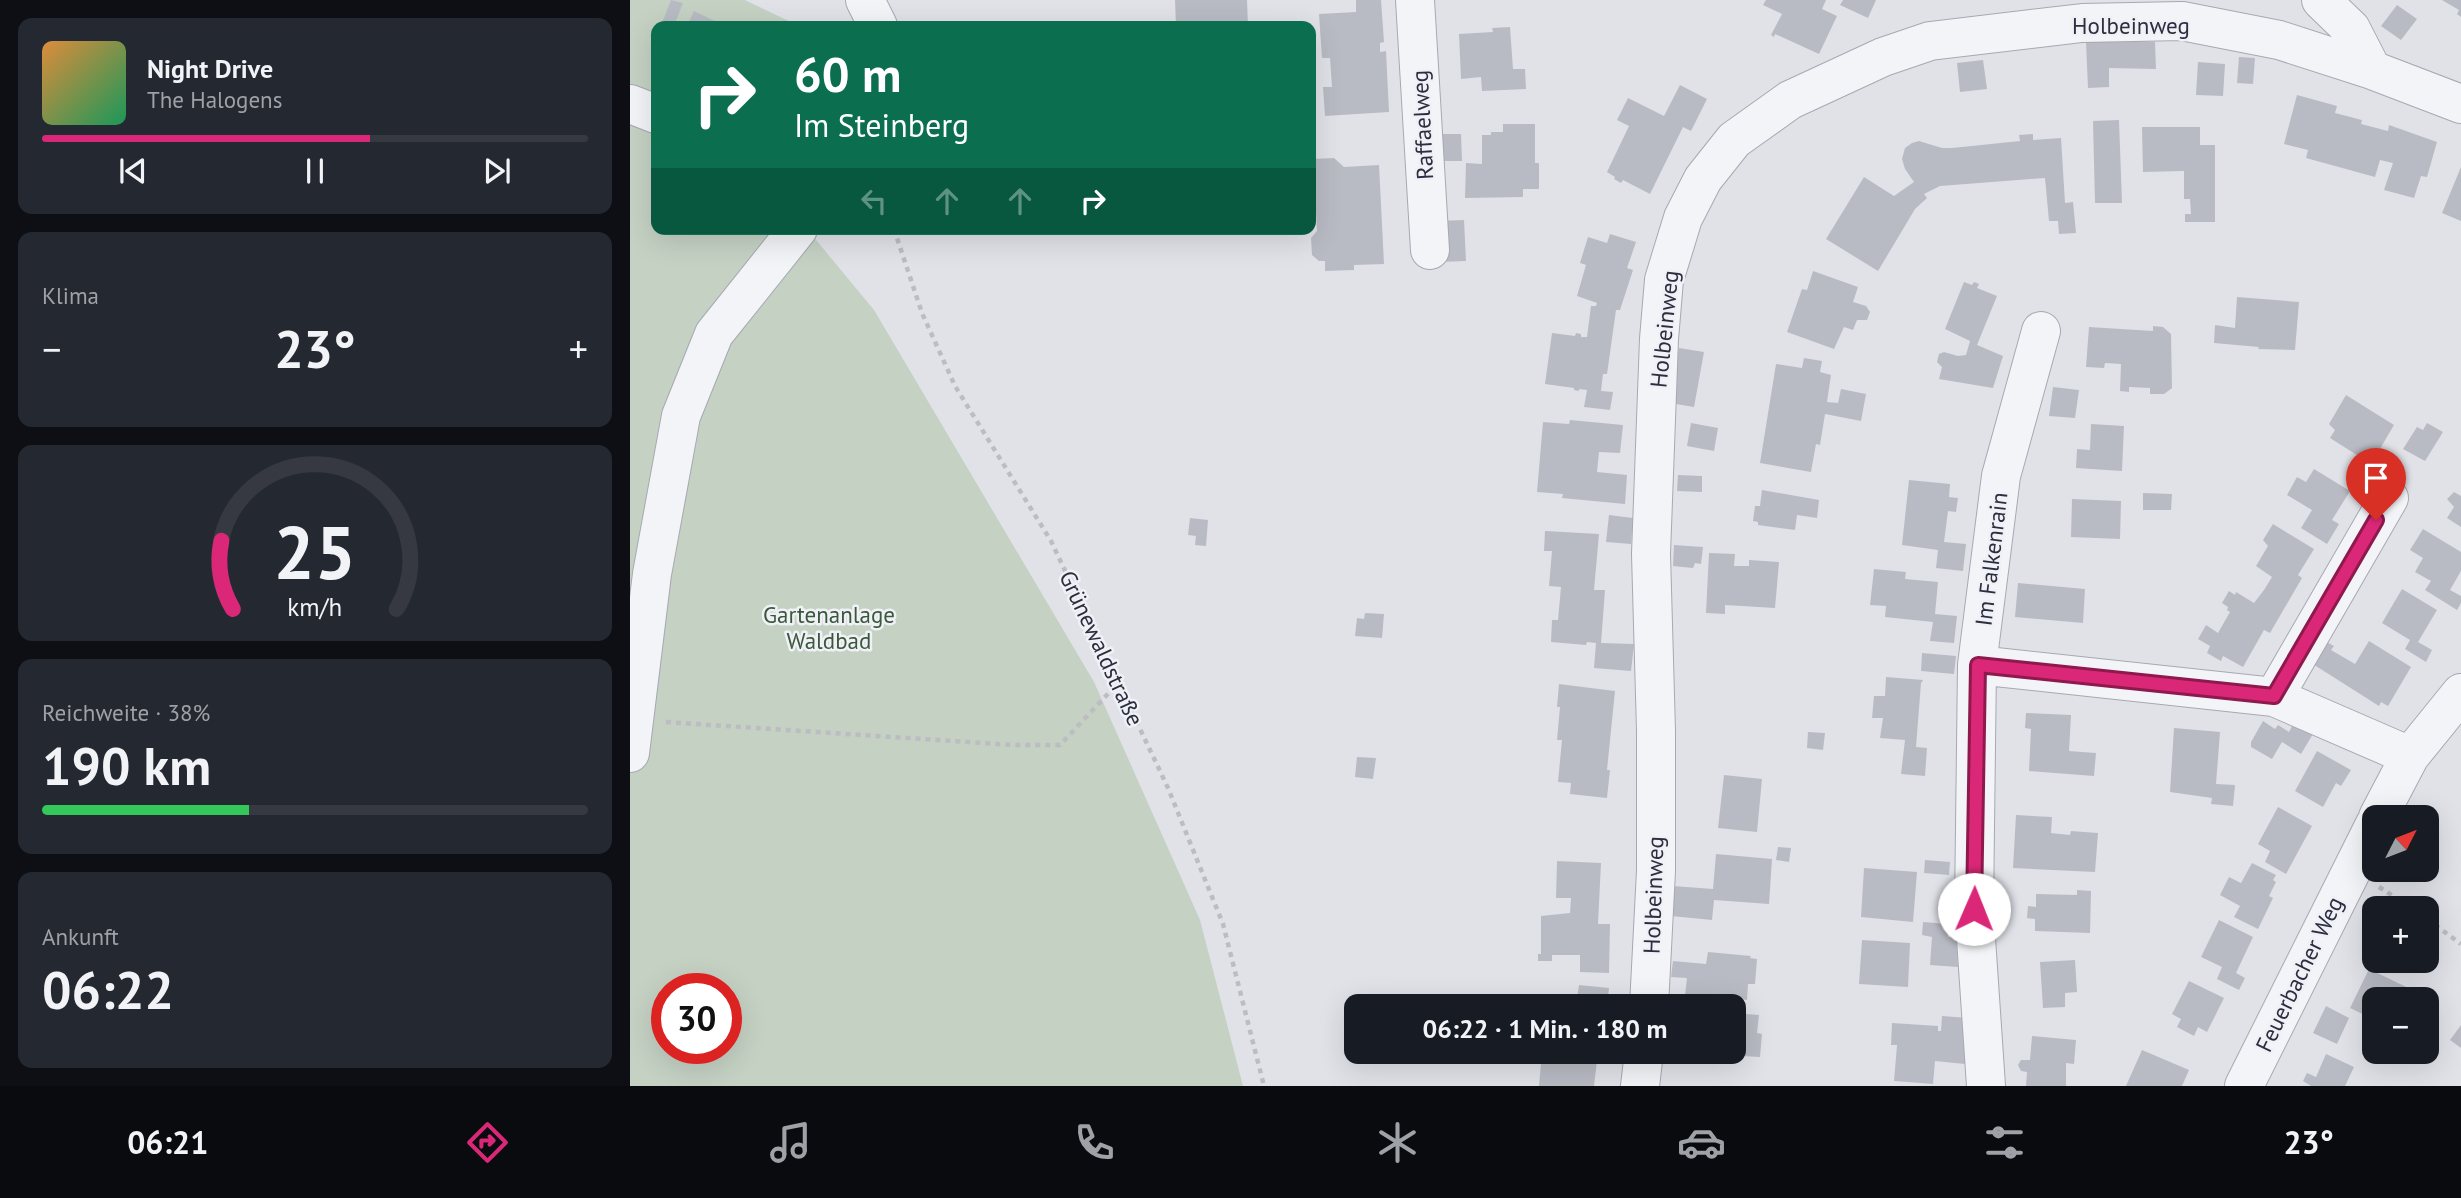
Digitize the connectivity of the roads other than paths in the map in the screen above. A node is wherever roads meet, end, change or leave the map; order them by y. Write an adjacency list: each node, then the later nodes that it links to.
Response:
1 (865, 0): 4 (street)
2 (1415, 0): 10 (street, Raffaelweg)
3 (2321, 0): 5 (street)
4 (876, 21)
5 (2372, 71): 7 (street, Holbeinweg); 20 (street, Holbeinweg)
6 (630, 104): 8 (street)
7 (2461, 104)
8 (651, 112)
9 (794, 235): 16 (street)
10 (1430, 250)
11 (2041, 331): 13 (street, Im Falkenrain)
12 (2389, 498): 15 (street)
13 (1978, 665): 15 (street); 23 (street, Im Falkenrain)
14 (2461, 693): 17 (street)
15 (2274, 696): 17 (street)
16 (632, 736)
17 (2410, 756): 18 (street)
18 (2384, 805)
19 (2362, 850): 24 (street, Feuerbacher Weg)
20 (1650, 994)
21 (1643, 1064): 22 (street)
22 (1640, 1086)
23 (1986, 1086)
24 (2244, 1086)

